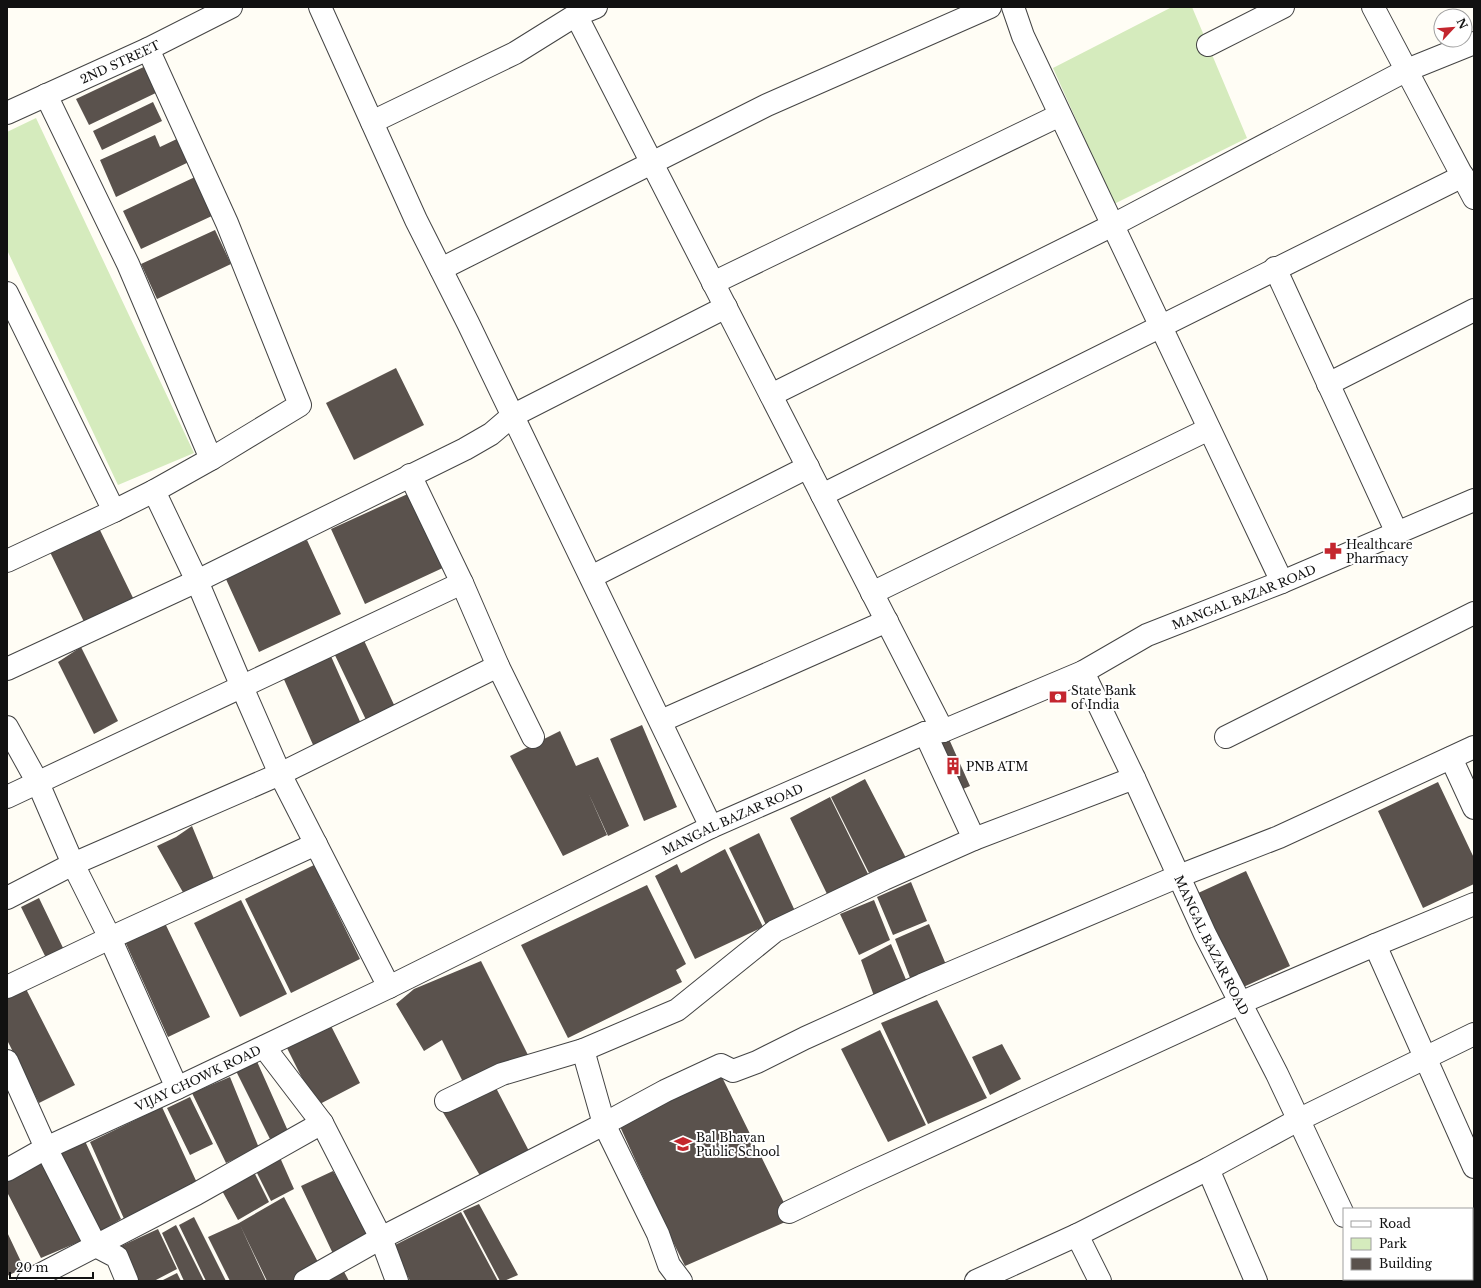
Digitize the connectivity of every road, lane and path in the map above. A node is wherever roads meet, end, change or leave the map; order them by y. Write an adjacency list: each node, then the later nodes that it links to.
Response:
1 (231, 7): 10 (street, 2ND STREET)
2 (320, 7): 15 (street)
3 (990, 7): 16 (street)
4 (1013, 7): 14 (street)
5 (1283, 7): 9 (street)
6 (1373, 7): 11 (street)
7 (586, 11): 15 (street); 16 (street)
8 (1474, 43): 11 (street)
9 (1208, 45)
10 (148, 49): 12 (street, 2ND STREET); 31 (street)
11 (1406, 70): 17 (street); 19 (street)
12 (46, 95): 13 (street, 2ND STREET); 31 (street)
13 (7, 113)
14 (1060, 115): 19 (street); 22 (street)
15 (372, 122): 21 (street)
16 (652, 163): 21 (street); 22 (street)
17 (1465, 168): 18 (street); 20 (street)
18 (1474, 198)
19 (1113, 225): 26 (street); 28 (street)
20 (1275, 268): 26 (street); 27 (street)
21 (441, 269): 29 (street)
22 (713, 283): 24 (street)
23 (7, 293): 37 (street)
24 (726, 307): 28 (street); 29 (street)
25 (1474, 310): 27 (street)
26 (1160, 325): 30 (street); 35 (street)
27 (1328, 384): 38 (street)
28 (771, 395): 32 (street)
29 (512, 416): 33 (street); 40 (street)
30 (1209, 429): 42 (street); 44 (street)
31 (211, 459): 34 (street)
32 (808, 467): 35 (street); 40 (street)
33 (410, 475): 41 (street); 43 (street)
34 (154, 490): 37 (street); 41 (street)
35 (822, 495): 44 (street)
36 (1474, 500): 38 (street, MANGAL BAZAR ROAD)
37 (114, 511): 39 (street)
38 (1397, 532): 42 (street, MANGAL BAZAR ROAD)
39 (8, 557)
40 (591, 577): 51 (street)
41 (197, 581): 48 (street); 50 (street)
42 (1282, 582): 49 (street, MANGAL BAZAR ROAD)
43 (462, 583): 47 (street); 50 (street)
44 (872, 593): 46 (street)
45 (1474, 613): 55 (street)
46 (887, 621): 51 (street); 53 (street)
47 (498, 666): 54 (street); 58 (street)
48 (7, 669)
49 (1083, 672): 53 (street, MANGAL BAZAR ROAD); 59 (street, MANGAL BAZAR ROAD)
50 (242, 688): 58 (street); 60 (street)
51 (660, 721): 63 (street)
52 (7, 727): 60 (street)
53 (934, 732): 63 (street, MANGAL BAZAR ROAD); 64 (street)
54 (533, 737)
55 (1226, 737)
56 (1474, 748): 57 (street)
57 (1451, 758): 62 (street); 67 (street)
58 (280, 774): 65 (street); 66 (street)
59 (1134, 778): 64 (street); 67 (street, MANGAL BAZAR ROAD)
60 (38, 783): 61 (street); 66 (street)
61 (7, 797)
62 (1474, 808)
63 (711, 827): 73 (street, MANGAL BAZAR ROAD)
64 (974, 839): 77 (street)
65 (316, 844): 70 (street); 73 (street)
66 (72, 864): 68 (street); 70 (street)
67 (1179, 876): 74 (street, MANGAL BAZAR ROAD); 84 (street)
68 (7, 898)
69 (1474, 904): 71 (street)
70 (110, 938): 72 (street); 80 (street)
71 (1375, 945): 74 (street); 78 (street)
72 (7, 987)
73 (389, 987): 76 (street, VIJAY CHOWK ROAD)
74 (1240, 1003): 82 (street, MANGAL BAZAR ROAD); 89 (street)
75 (1474, 1034): 78 (street)
76 (264, 1046): 80 (street, VIJAY CHOWK ROAD); 83 (street)
77 (584, 1050): 81 (street); 84 (street)
78 (1425, 1057): 82 (street); 86 (street)
79 (7, 1061): 85 (street)
80 (177, 1088): 85 (street, VIJAY CHOWK ROAD)
81 (446, 1101)
82 (1298, 1120): 87 (street); 90 (street, MANGAL BAZAR ROAD)
83 (322, 1123): 92 (street); 93 (street)
84 (604, 1124): 92 (street); 99 (street)
85 (46, 1148): 88 (street, VIJAY CHOWK ROAD); 93 (street)
86 (1474, 1167)
87 (1208, 1169): 91 (street); 101 (street)
88 (7, 1170)
89 (789, 1212)
90 (1343, 1214)
91 (1077, 1235): 94 (street); 100 (street)
92 (381, 1238): 97 (street); 98 (street)
93 (96, 1246): 95 (street); 96 (street)
94 (988, 1279)
95 (28, 1281)
96 (127, 1281)
97 (305, 1281)
98 (397, 1281)
99 (681, 1281)
100 (1100, 1281)
101 (1256, 1281)

